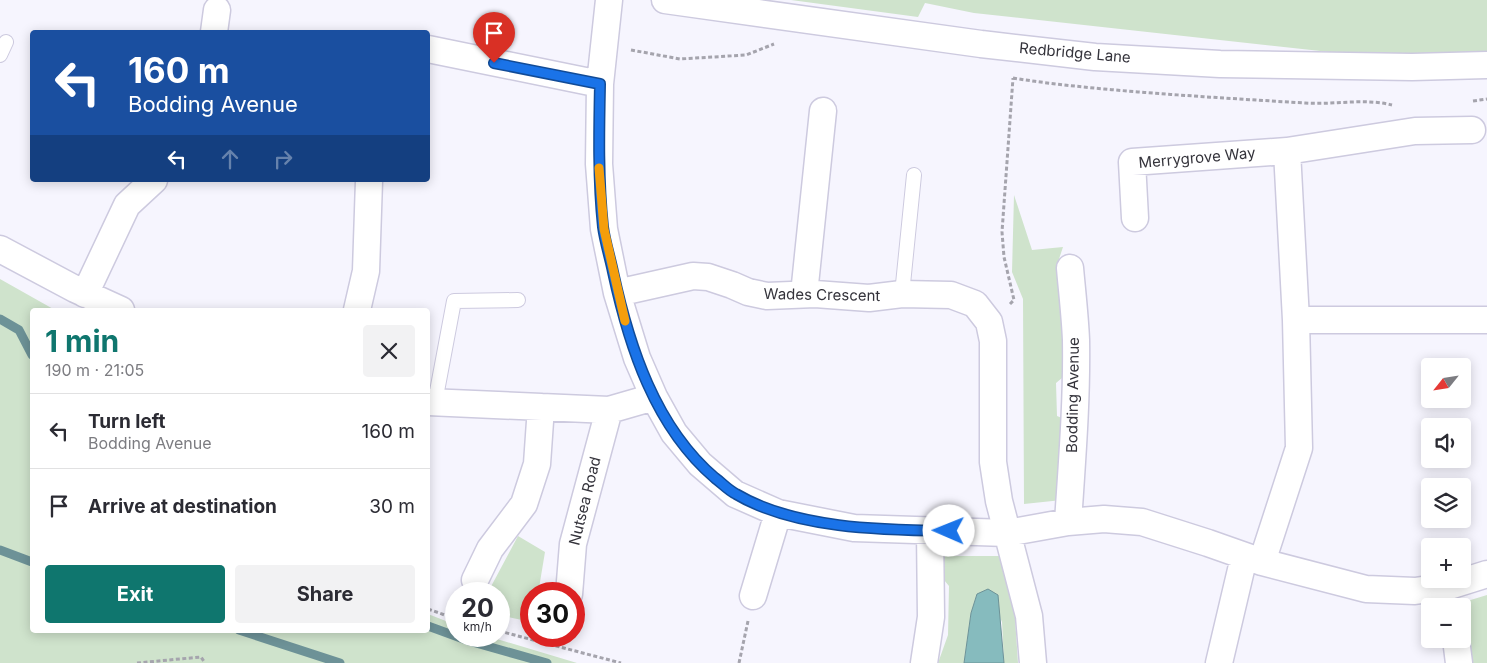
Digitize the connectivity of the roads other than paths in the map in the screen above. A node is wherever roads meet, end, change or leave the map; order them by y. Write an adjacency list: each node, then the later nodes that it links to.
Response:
1 (609, 0): 5 (street)
2 (665, 0): 4 (street, Redbridge Lane)
3 (430, 49): 5 (street)
4 (1487, 66)
5 (600, 84): 15 (street)
6 (824, 111): 17 (street)
7 (1472, 130): 8 (street, Merrygrove Way)
8 (1287, 151): 12 (street, Merrygrove Way); 22 (street)
9 (914, 174): 18 (lane)
10 (152, 182): 16 (street)
11 (369, 182): 21 (street)
12 (1136, 218)
13 (0, 249): 16 (street)
14 (1070, 268): 29 (street, Bodding Avenue)
15 (617, 293): 17 (street, Wades Crescent); 24 (street)
16 (85, 294): 20 (street)
17 (804, 294): 18 (street, Wades Crescent)
18 (902, 294): 31 (street, Wades Crescent)
19 (518, 300): 25 (lane)
20 (116, 308)
21 (357, 308)
22 (1296, 320): 23 (street); 32 (street)
23 (1487, 320)
24 (654, 397): 27 (street); 28 (street)
25 (431, 402): 26 (street)
26 (541, 407): 27 (street); 34 (street)
27 (609, 410): 35 (street, Nutsea Road)
28 (778, 513): 30 (street); 36 (street)
29 (1068, 522): 31 (street); 32 (street)
30 (930, 531): 31 (street); 39 (street)
31 (1007, 533): 40 (street)
32 (1253, 559): 37 (street); 41 (street)
33 (1487, 574): 37 (street)
34 (475, 580)
35 (570, 582)
36 (753, 596)
37 (1451, 596)
38 (1457, 648): 42 (street)
39 (924, 663)
40 (1033, 663)
41 (1219, 663)
42 (1459, 663)

